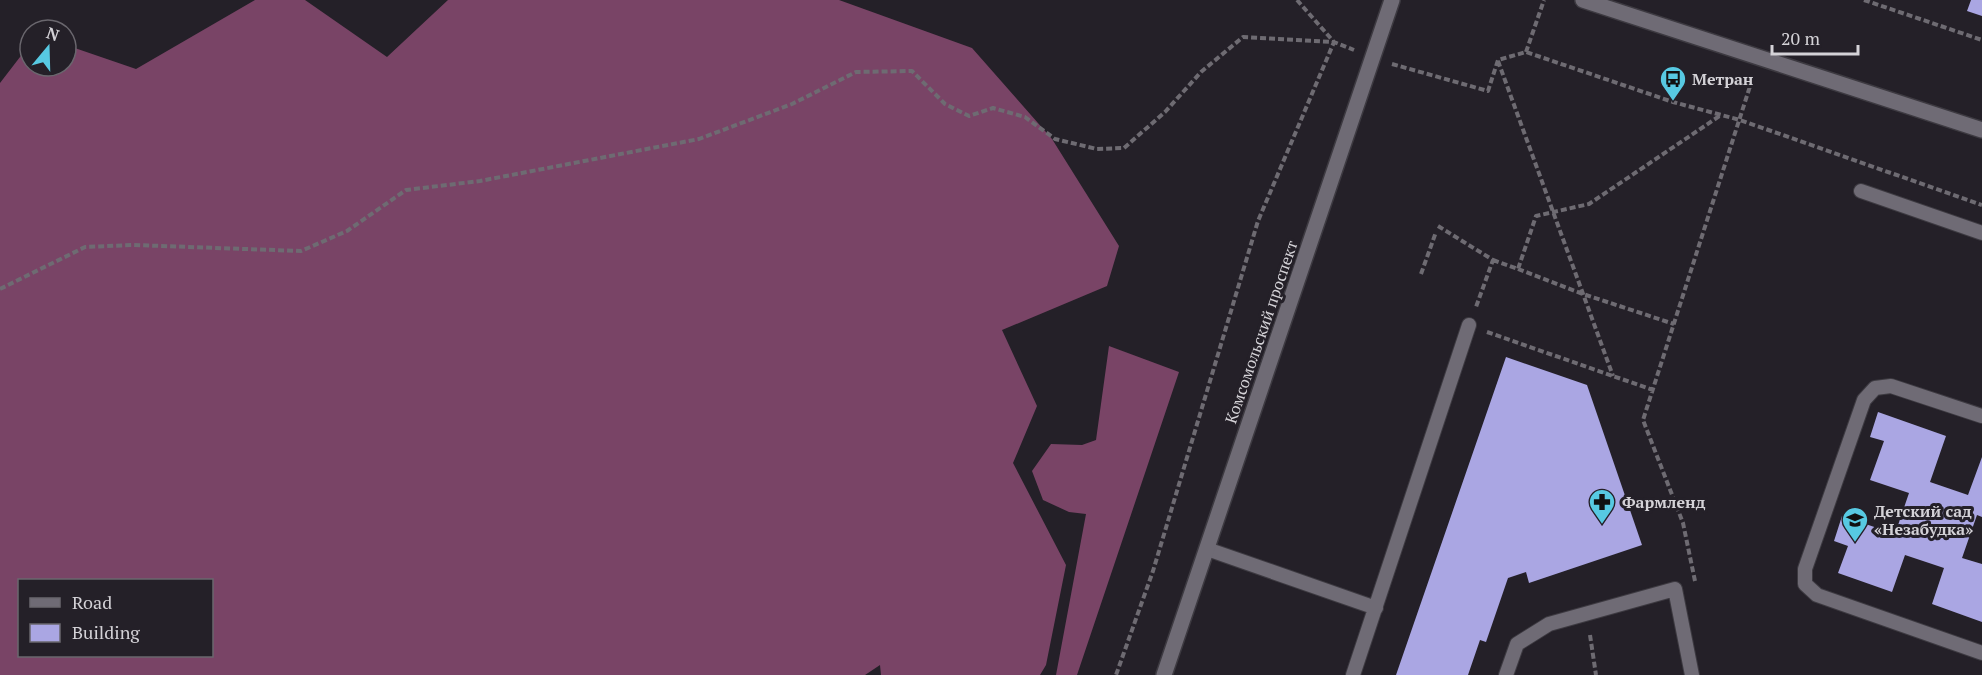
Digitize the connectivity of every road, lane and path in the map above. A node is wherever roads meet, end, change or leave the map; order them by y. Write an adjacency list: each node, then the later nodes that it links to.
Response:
1 (1297, 0): 7 (path)
2 (1392, 0): 9 (street, Комсомольский проспект)
3 (1544, 0): 8 (path)
4 (1583, 0): 10 (street)
5 (1864, 0): 6 (path)
6 (1982, 40)
7 (1335, 42): 9 (path); 24 (path); 36 (path)
8 (1526, 52): 11 (path); 12 (path)
9 (1372, 58): 11 (path); 31 (street, Комсомольский проспект)
10 (1759, 59): 13 (path); 14 (street)
11 (1498, 60): 17 (path)
12 (1721, 115): 13 (path); 17 (path)
13 (1740, 120): 16 (path); 26 (path)
14 (1982, 130)
15 (1861, 192): 20 (lane)
16 (1982, 205)
17 (1554, 213): 22 (path); 25 (path)
18 (1438, 226): 21 (path)
19 (1436, 231): 23 (path)
20 (1982, 232)
21 (1493, 260): 22 (path); 27 (path)
22 (1518, 269): 25 (path)
23 (1421, 274)
24 (0, 289)
25 (1583, 294): 26 (path); 28 (path)
26 (1674, 324): 29 (path)
27 (1469, 325): 28 (path); 33 (lane)
28 (1613, 376): 29 (path)
29 (1653, 390): 32 (path)
30 (1982, 416): 35 (lane)
31 (1207, 549): 33 (lane); 37 (street, Комсомольский проспект)
32 (1675, 589): 34 (lane); 41 (lane)
33 (1376, 608): 38 (lane)
34 (1586, 613): 39 (lane); 40 (path)
35 (1982, 653)
36 (1116, 675)
37 (1164, 675)
38 (1353, 675)
39 (1506, 675)
40 (1596, 675)
41 (1692, 675)

